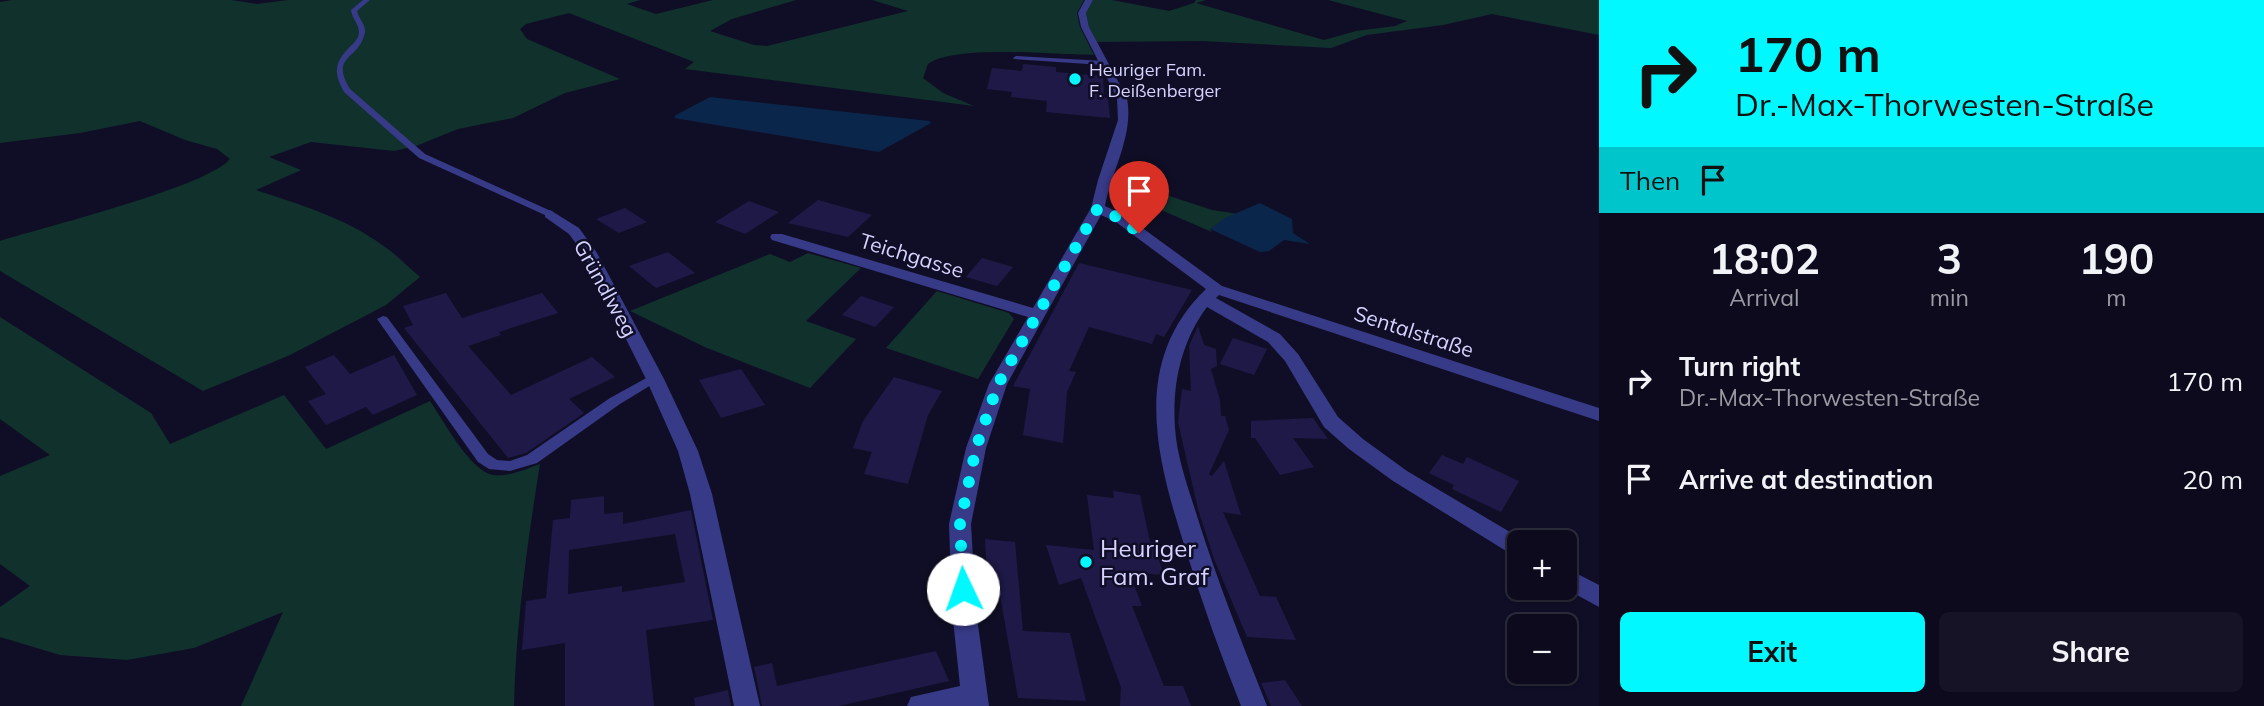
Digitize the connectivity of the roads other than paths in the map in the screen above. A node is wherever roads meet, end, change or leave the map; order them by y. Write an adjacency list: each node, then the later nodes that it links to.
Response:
1 (367, 0): 6 (lane, Gründlweg)
2 (1089, 0): 4 (street)
3 (1016, 58): 4 (lane)
4 (1104, 63): 5 (street)
5 (1098, 208): 8 (street); 9 (street)
6 (550, 214): 11 (street, Gründlweg)
7 (777, 237): 9 (street, Teichgasse)
8 (1210, 293): 12 (street, Sentalstraße); 13 (street); 19 (street)
9 (1036, 314): 16 (street)
10 (383, 319): 11 (lane)
11 (654, 379): 17 (street, Gründlweg)
12 (1599, 415)
13 (1507, 541)
14 (1577, 584): 15 (street)
15 (1599, 597)
16 (975, 701): 18 (street)
17 (747, 706)
18 (920, 706)
19 (1254, 706)

